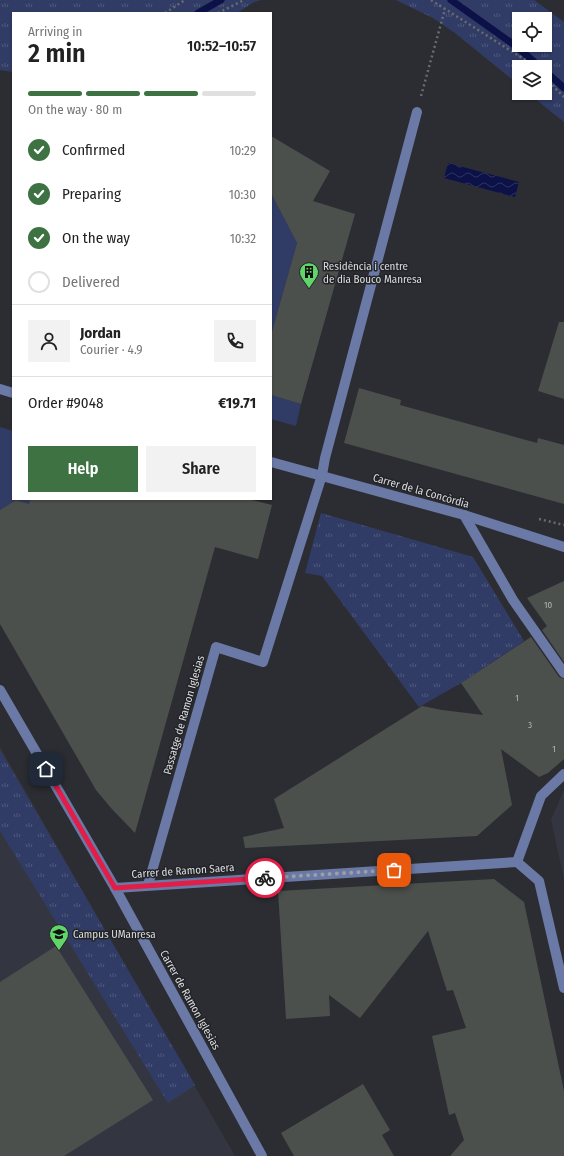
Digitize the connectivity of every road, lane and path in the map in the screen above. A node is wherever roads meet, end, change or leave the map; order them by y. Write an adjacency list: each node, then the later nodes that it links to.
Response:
1 (185, 0): 5 (path)
2 (244, 0): 6 (path)
3 (431, 0): 4 (path)
4 (445, 9): 7 (path); 10 (path)
5 (167, 12)
6 (220, 12)
7 (525, 60)
8 (552, 85): 9 (path)
9 (564, 97)
10 (417, 112): 14 (street)
11 (0, 389): 12 (street)
12 (12, 393)
13 (272, 462): 14 (street, Carrer de la Concòrdia)
14 (322, 475): 15 (street, Carrer de la Concòrdia); 21 (street, Passatge de Ramon Iglesias)
15 (464, 515): 16 (street, Carrer de la Concòrdia); 17 (street)
16 (564, 547)
17 (564, 673)
18 (0, 690): 22 (street, Carrer de Ramon Iglesias)
19 (564, 774): 20 (street)
20 (517, 862): 21 (street, Carrer de Ramon Saera); 23 (street)
21 (148, 886): 22 (street, Carrer de Ramon Saera)
22 (115, 888): 24 (street, Carrer de Ramon Iglesias)
23 (564, 988)
24 (262, 1156)

